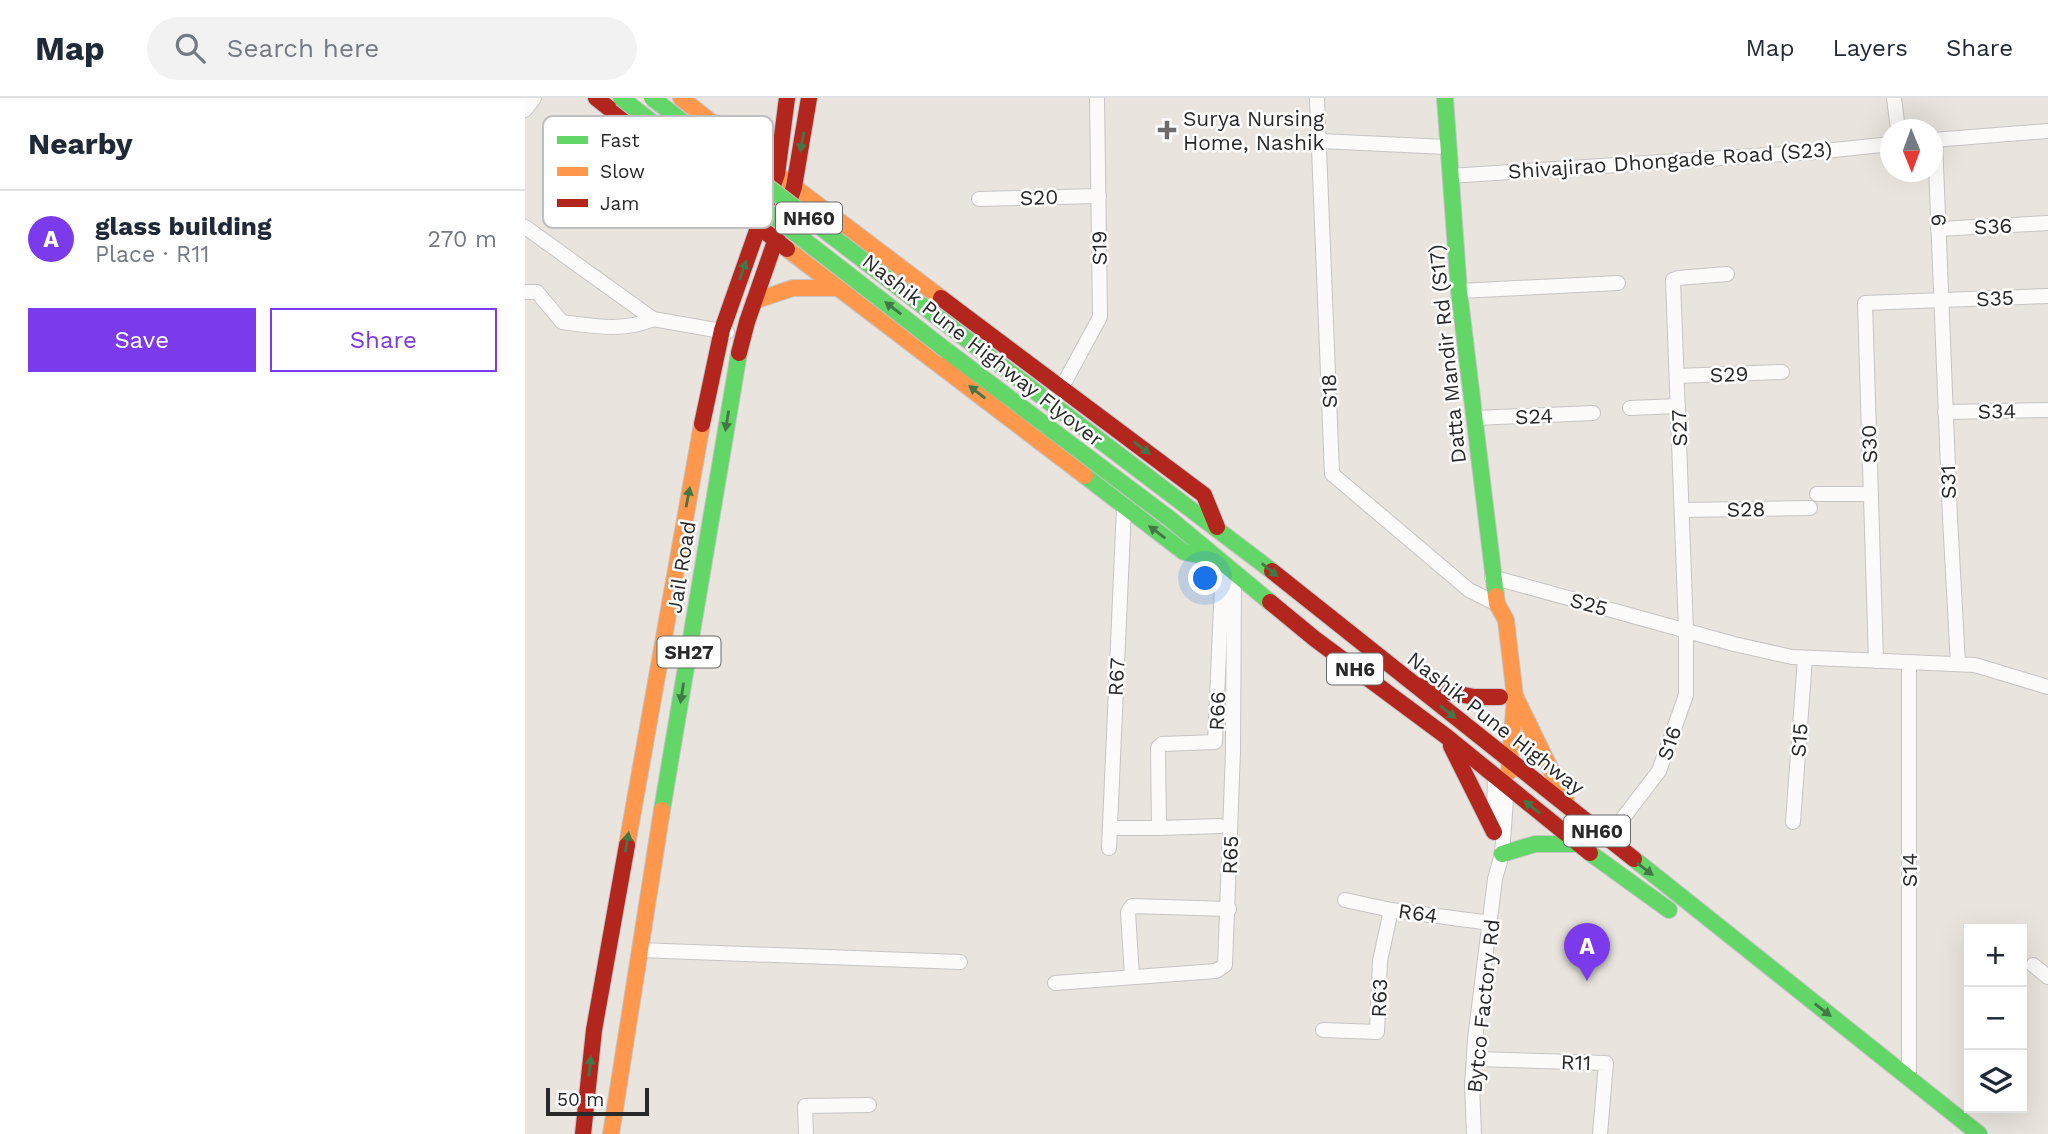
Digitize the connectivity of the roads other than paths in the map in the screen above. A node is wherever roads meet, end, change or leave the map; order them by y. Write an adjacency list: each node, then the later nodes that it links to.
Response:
1 (534, 98): 12 (street)
2 (596, 98): 13 (main road)
3 (621, 98): 14 (main road, Nashik Pune Highway Flyover / NH60, one-way to 3, bridge)
4 (652, 98): 15 (main road, Nashik Pune Highway Flyover / NH60, bridge)
5 (681, 98): 16 (main road)
6 (787, 98): 24 (main road)
7 (809, 98): 28 (main road, Jail Road, one-way to 28)
8 (1097, 98): 30 (street, S19)
9 (1317, 98): 20 (street, S18)
10 (1445, 98): 22 (main road, Datta Mandir Rd (S17))
11 (1894, 98): 17 (street)
12 (525, 110)
13 (619, 116)
14 (644, 116)
15 (675, 116)
16 (704, 116)
17 (1897, 119)
18 (2048, 131): 19 (street)
19 (1943, 139)
20 (1320, 141): 22 (street); 68 (street, S18)
21 (1880, 145): 25 (street, Shivajirao Dhongade Road (S23))
22 (1447, 147): 25 (main road, Datta Mandir Rd (S17))
23 (773, 171): 24 (main road)
24 (777, 174): 27 (main road); 28 (main road)
25 (1450, 176): 42 (main road, Datta Mandir Rd (S17))
26 (1936, 182): 37 (street, 9)
27 (773, 185)
28 (794, 187): 38 (main road, Jail Road / SH27); 53 (main road)
29 (773, 191): 65 (main road, Nashik Pune Highway Flyover / NH60, bridge)
30 (1099, 196): 31 (street, S20); 53 (street, S19)
31 (979, 199)
32 (773, 216): 50 (main road, Nashik Pune Highway Flyover / NH60, one-way to 32, bridge)
33 (2048, 223): 37 (street, S36)
34 (525, 227): 47 (street)
35 (757, 228): 48 (main road, one-way to 35)
36 (760, 228): 38 (main road)
37 (1938, 229): 45 (street, 9)
38 (776, 241): 41 (main road); 46 (main road, Jail Road / SH27)
39 (1727, 274): 52 (street, S27)
40 (1618, 283): 42 (street)
41 (840, 288): 46 (main road); 62 (main road, one-way to 41)
42 (1459, 291): 59 (main road, Datta Mandir Rd (S17))
43 (525, 292): 47 (street)
44 (2048, 296): 45 (street, S35)
45 (1941, 300): 57 (street, S31); 61 (street, S30)
46 (754, 301): 49 (main road, Jail Road / SH27)
47 (653, 319): 48 (street)
48 (722, 330): 49 (street); 108 (main road, one-way to 48)
49 (742, 337): 98 (main road, Jail Road / SH27, one-way to 98)
50 (947, 351): 66 (main road, Nashik Pune Highway Flyover / NH6)
51 (1782, 372): 52 (street, S29)
52 (1677, 376): 54 (street, S27)
53 (1062, 387): 65 (main road, one-way to 65)
54 (1678, 405): 55 (street); 64 (street, S27)
55 (1630, 408)
56 (2048, 410): 57 (street, S34)
57 (1945, 412): 73 (street, S31)
58 (1593, 413): 59 (street, S24)
59 (1475, 418): 67 (main road, Datta Mandir Rd (S17))
60 (1817, 494): 61 (street)
61 (1871, 494): 71 (street, S30)
62 (1124, 507): 66 (main road, one-way to 62); 85 (street, R67)
63 (1810, 508): 64 (street, S28)
64 (1682, 510): 69 (street, S27)
65 (1217, 527): 74 (main road, Nashik Pune Highway / NH60, one-way to 74)
66 (1225, 565): 77 (main road, Nashik Pune Highway / NH6); 78 (street, R66); 79 (street, R65)
67 (1492, 577): 68 (main road, Datta Mandir Rd (S17)); 69 (street, S25)
68 (1497, 604): 76 (main road, Datta Mandir Rd (S17))
69 (1686, 630): 70 (street, S25); 88 (street, S16)
70 (1805, 657): 71 (street, S25); 83 (street, S15)
71 (1876, 661): 72 (street, S25)
72 (1909, 662): 73 (street, S25); 106 (street, S14)
73 (1958, 664): 75 (street, S25)
74 (1414, 685): 76 (main road); 80 (main road, Nashik Pune Highway / NH60, one-way to 80)
75 (2048, 687)
76 (1507, 696): 80 (main road, Datta Mandir Rd (S17)); 82 (main road)
77 (1447, 737): 81 (main road, Nashik Pune Highway / NH6); 87 (main road)
78 (1215, 742): 79 (street); 86 (street, R66)
79 (1233, 742): 94 (street, R65)
80 (1504, 756): 81 (main road, Datta Mandir Rd (S17)); 82 (main road, Nashik Pune Highway / NH60)
81 (1501, 781): 87 (street, Bytco Factory Rd); 89 (main road, Nashik Pune Highway / NH60, one-way to 81); 91 (street, Bytco Factory Rd)
82 (1570, 809): 88 (main road, Nashik Pune Highway / NH60)
83 (1793, 822)
84 (1220, 826): 86 (street)
85 (1110, 828): 86 (street); 90 (street, R67)
86 (1159, 828)
87 (1494, 832): 92 (street, Bytco Factory Rd)
88 (1607, 839): 106 (main road, Nashik Pune Highway / NH60, one-way to 106)
89 (1577, 844): 91 (main road); 96 (main road, Nashik Pune Highway / NH60)
90 (1109, 848)
91 (1502, 854): 92 (street, Bytco Factory Rd)
92 (1495, 879): 97 (street, Bytco Factory Rd)
93 (1345, 900): 95 (street, R64)
94 (1229, 909): 101 (street, R65); 101 (street)
95 (1391, 910): 97 (street, R64); 104 (street, R63)
96 (1681, 919)
97 (1491, 923): 105 (street, Bytco Factory Rd)
98 (639, 950): 99 (street); 109 (main road, Jail Road / SH27)
99 (960, 962)
100 (2033, 965): 102 (street)
101 (1132, 977): 103 (street, R65)
102 (2048, 977)
103 (1055, 983)
104 (1322, 1030)
105 (1474, 1059): 111 (street, Bytco Factory Rd); 112 (street, R11)
106 (1909, 1078): 113 (main road, Nashik Pune Highway / NH60)
107 (869, 1105): 110 (street)
108 (583, 1134)
109 (611, 1134)
110 (806, 1134)
111 (1474, 1134)
112 (1600, 1134)
113 (1979, 1134)

